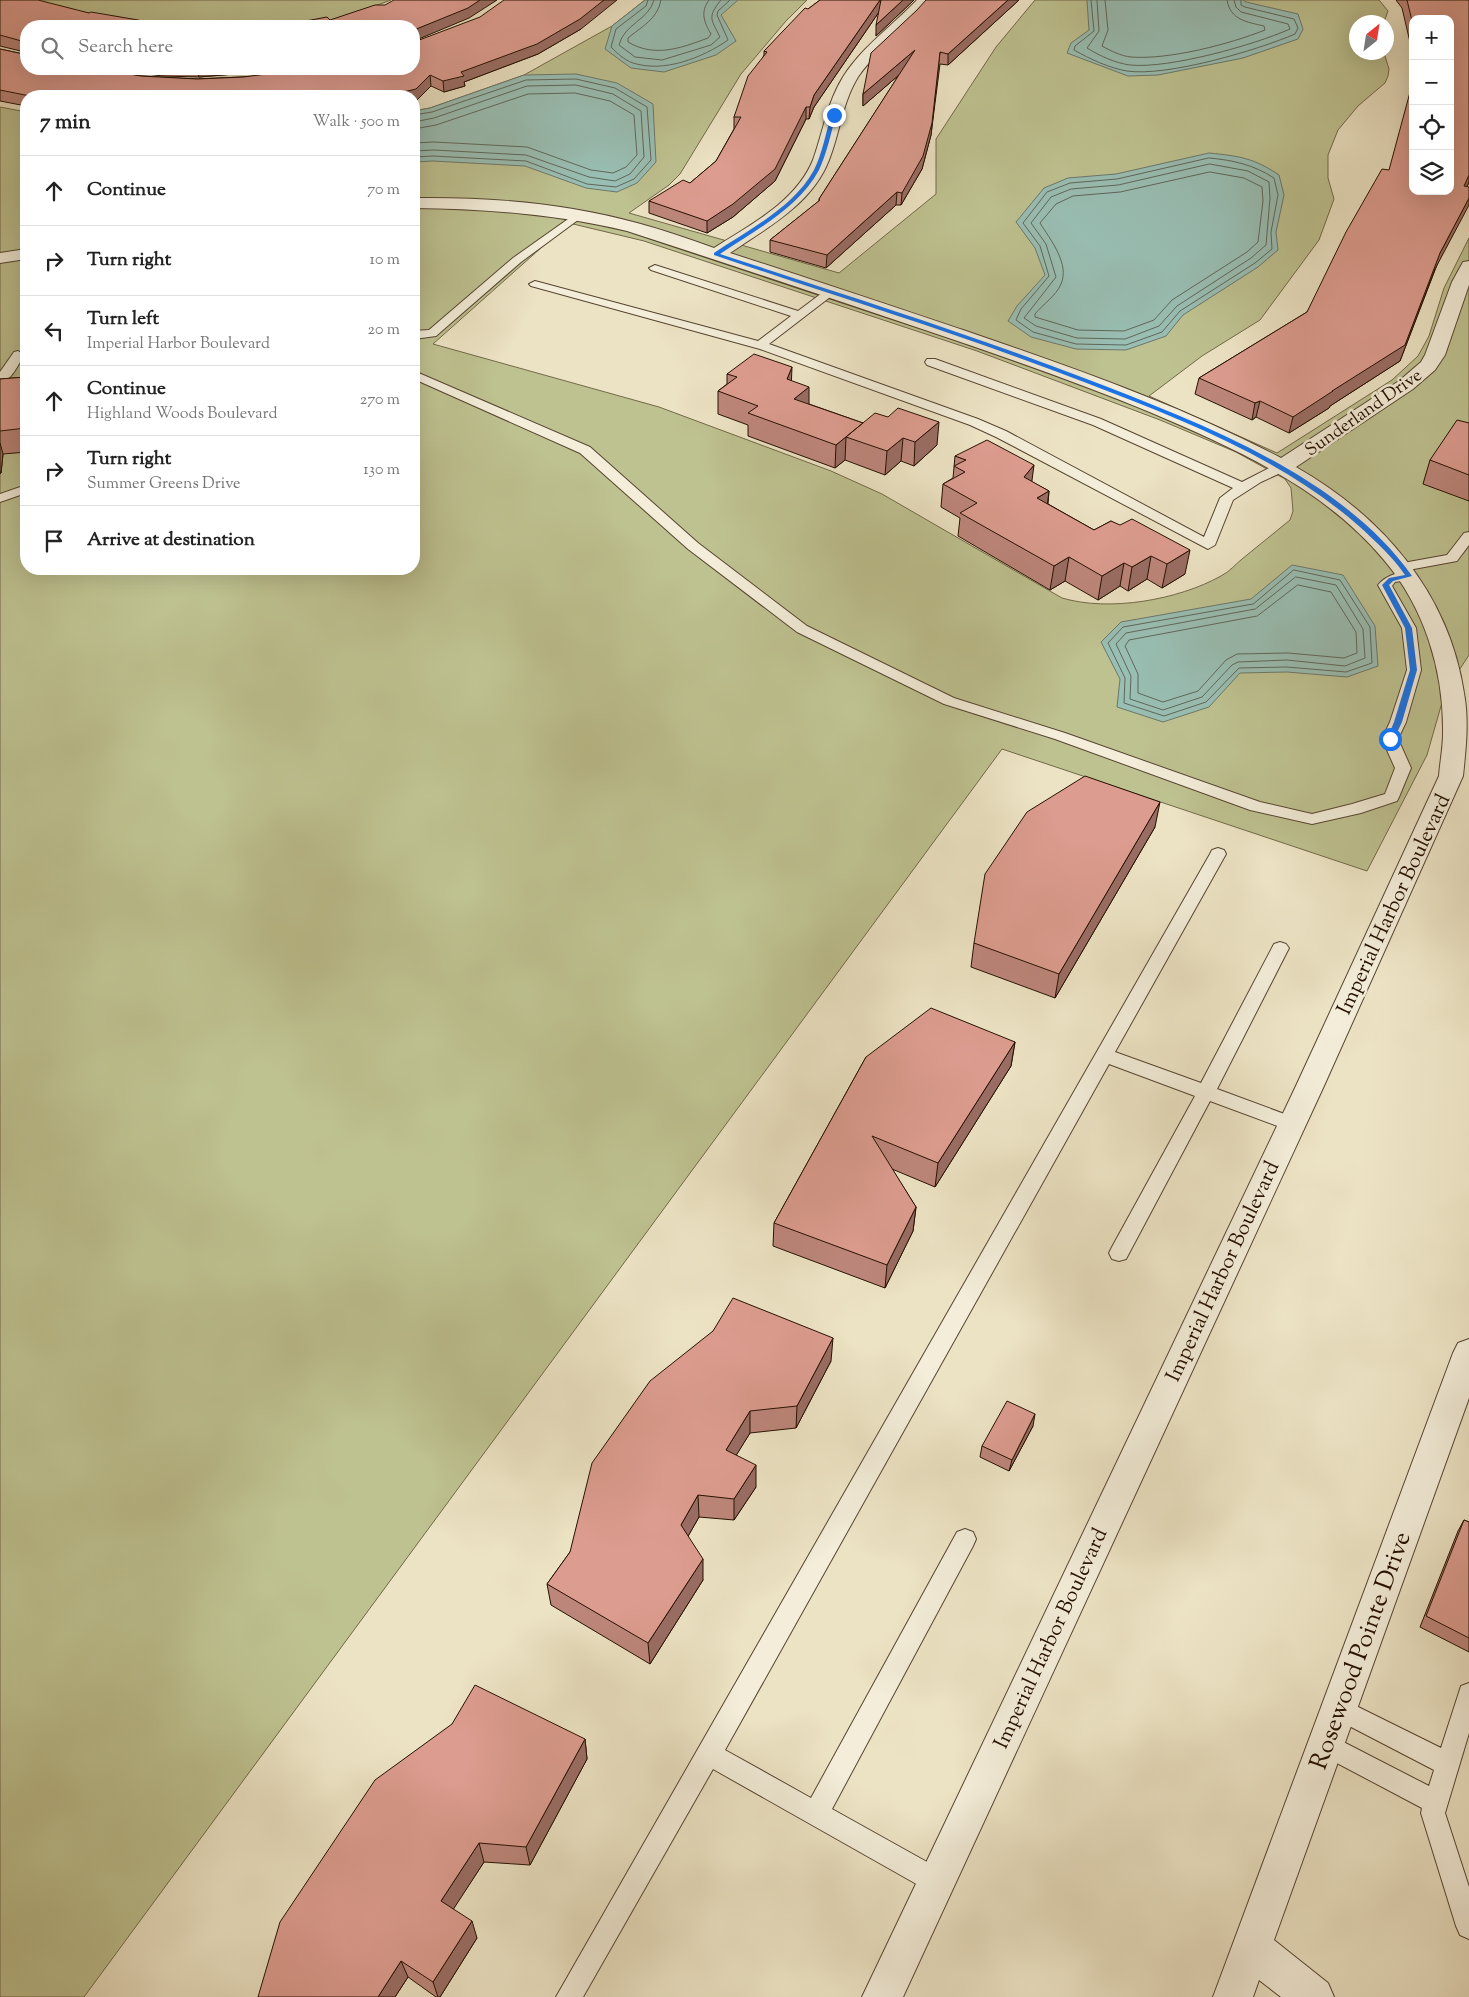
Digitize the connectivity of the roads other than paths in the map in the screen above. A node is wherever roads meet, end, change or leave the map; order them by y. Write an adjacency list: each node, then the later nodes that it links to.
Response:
1 (925, 0): 4 (street)
2 (420, 203): 3 (street, Imperial Harbor Boulevard)
3 (578, 215): 4 (street, Imperial Harbor Boulevard); 12 (lane)
4 (716, 254): 10 (street, Imperial Harbor Boulevard)
5 (20, 255): 6 (street)
6 (0, 258)
7 (1469, 266): 20 (street, Sunderland Drive)
8 (655, 268): 11 (lane)
9 (535, 284): 13 (lane)
10 (830, 292): 11 (lane); 20 (street, Imperial Harbor Boulevard)
11 (799, 315): 13 (lane)
12 (420, 334)
13 (760, 345): 21 (lane)
14 (20, 355): 15 (lane)
15 (0, 356)
16 (20, 357): 18 (lane)
17 (931, 362): 21 (lane)
18 (0, 379)
19 (420, 379): 25 (lane)
20 (1282, 467): 21 (lane); 25 (street, Imperial Harbor Boulevard)
21 (1243, 488)
22 (20, 491): 23 (lane)
23 (0, 498)
24 (1469, 536): 25 (lane)
25 (1406, 571): 30 (street, Imperial Harbor Boulevard)
26 (1218, 854): 28 (lane)
27 (1280, 948): 29 (lane)
28 (1105, 1055): 29 (lane); 37 (lane)
29 (1206, 1092): 30 (lane); 31 (lane)
30 (1291, 1124): 41 (street, Imperial Harbor Boulevard)
31 (1119, 1253)
32 (1466, 1366): 35 (street, Rosewood Pointe Drive)
33 (965, 1539): 40 (lane)
34 (1469, 1694): 38 (lane)
35 (1338, 1708): 36 (street, Rosewood Pointe Drive); 38 (lane)
36 (1324, 1744): 39 (lane); 43 (street, Rosewood Pointe Drive)
37 (710, 1754): 40 (lane); 44 (lane)
38 (1448, 1764): 39 (lane)
39 (1437, 1803): 42 (lane)
40 (816, 1814): 41 (lane)
41 (936, 1881): 45 (street, Imperial Harbor Boulevard)
42 (1469, 1926)
43 (1250, 1947): 46 (street, Rosewood Pointe Drive); 47 (street)
44 (569, 1997)
45 (882, 1997)
46 (1233, 1997)
47 (1314, 1997)

